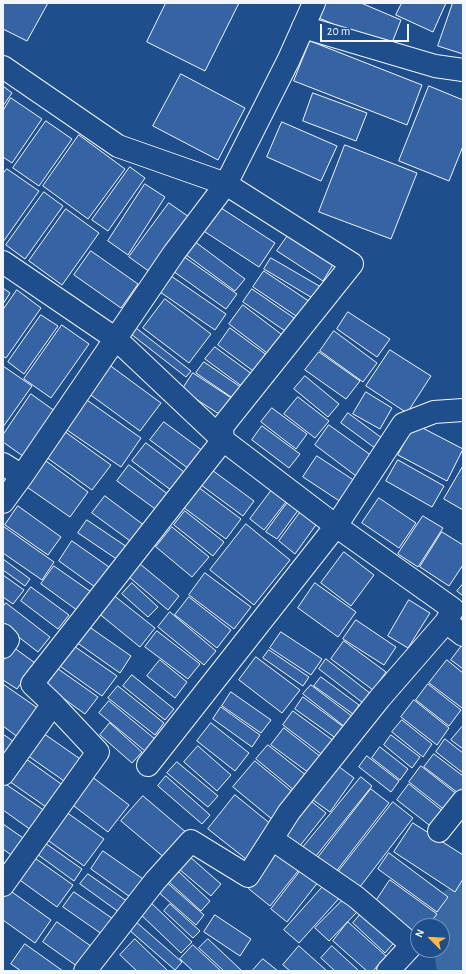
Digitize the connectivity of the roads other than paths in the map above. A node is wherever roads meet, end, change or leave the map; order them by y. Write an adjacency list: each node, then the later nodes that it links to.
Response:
1 (314, 3): 2 (street)
2 (303, 27): 4 (street); 5 (street)
3 (3, 67): 5 (street)
4 (463, 70)
5 (226, 184): 7 (street); 9 (street)
6 (3, 262): 7 (street)
7 (116, 339): 9 (street); 11 (street)
8 (463, 410): 13 (street)
9 (223, 440): 13 (street); 17 (street)
10 (3, 464): 11 (street)
11 (22, 476): 12 (street)
12 (3, 502)
13 (336, 526): 14 (street); 18 (street)
14 (455, 628): 22 (street)
15 (3, 634): 16 (street)
16 (3, 646)
17 (53, 704): 19 (street); 23 (street)
18 (148, 765)
19 (3, 774)
20 (463, 801): 21 (street)
21 (439, 831)
22 (272, 839): 24 (street); 25 (street)
23 (3, 885)
24 (85, 971)
25 (388, 971)

